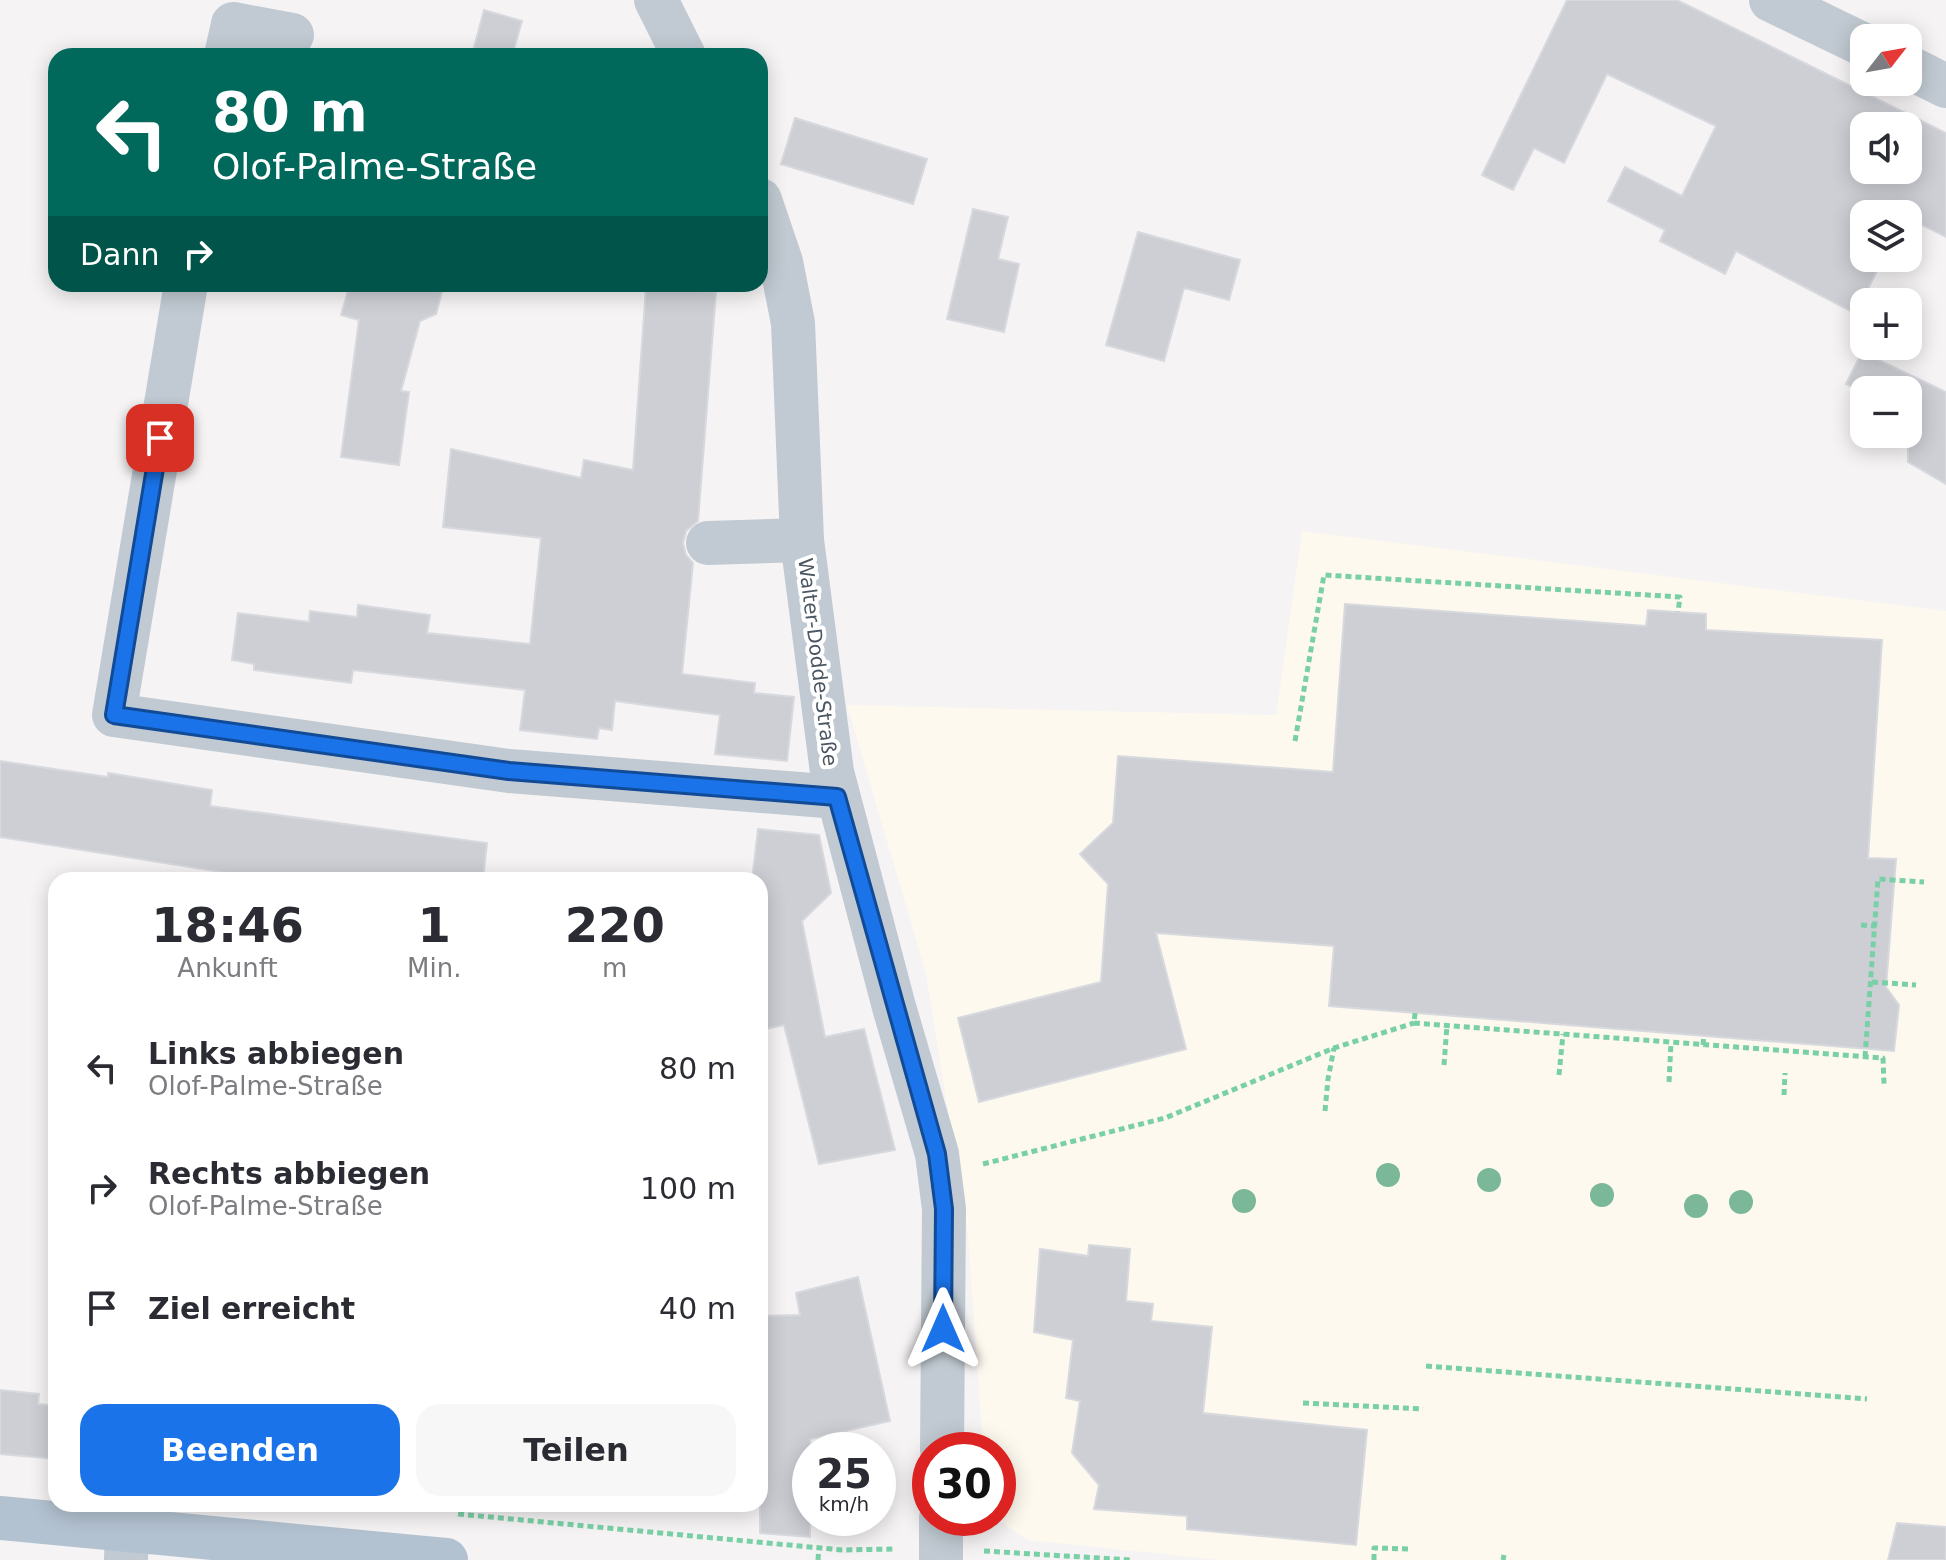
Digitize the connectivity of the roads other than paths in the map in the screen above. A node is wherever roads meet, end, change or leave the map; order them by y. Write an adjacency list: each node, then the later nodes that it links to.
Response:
1 (656, 0): 6 (street)
2 (1771, 0): 4 (street)
3 (292, 35): 5 (street)
4 (1850, 38)
5 (228, 48)
6 (680, 48)
7 (1922, 74): 8 (street)
8 (1946, 86)
9 (768, 224): 11 (street, Walter-Dodde-Straße)
10 (185, 292): 13 (street)
11 (802, 540): 12 (street); 13 (street, Walter-Dodde-Straße)
12 (708, 543)
13 (837, 797): 14 (street, Walter-Dodde-Straße)
14 (942, 1432)
15 (0, 1518): 16 (main road)
16 (126, 1544): 17 (main road)
17 (446, 1560)

